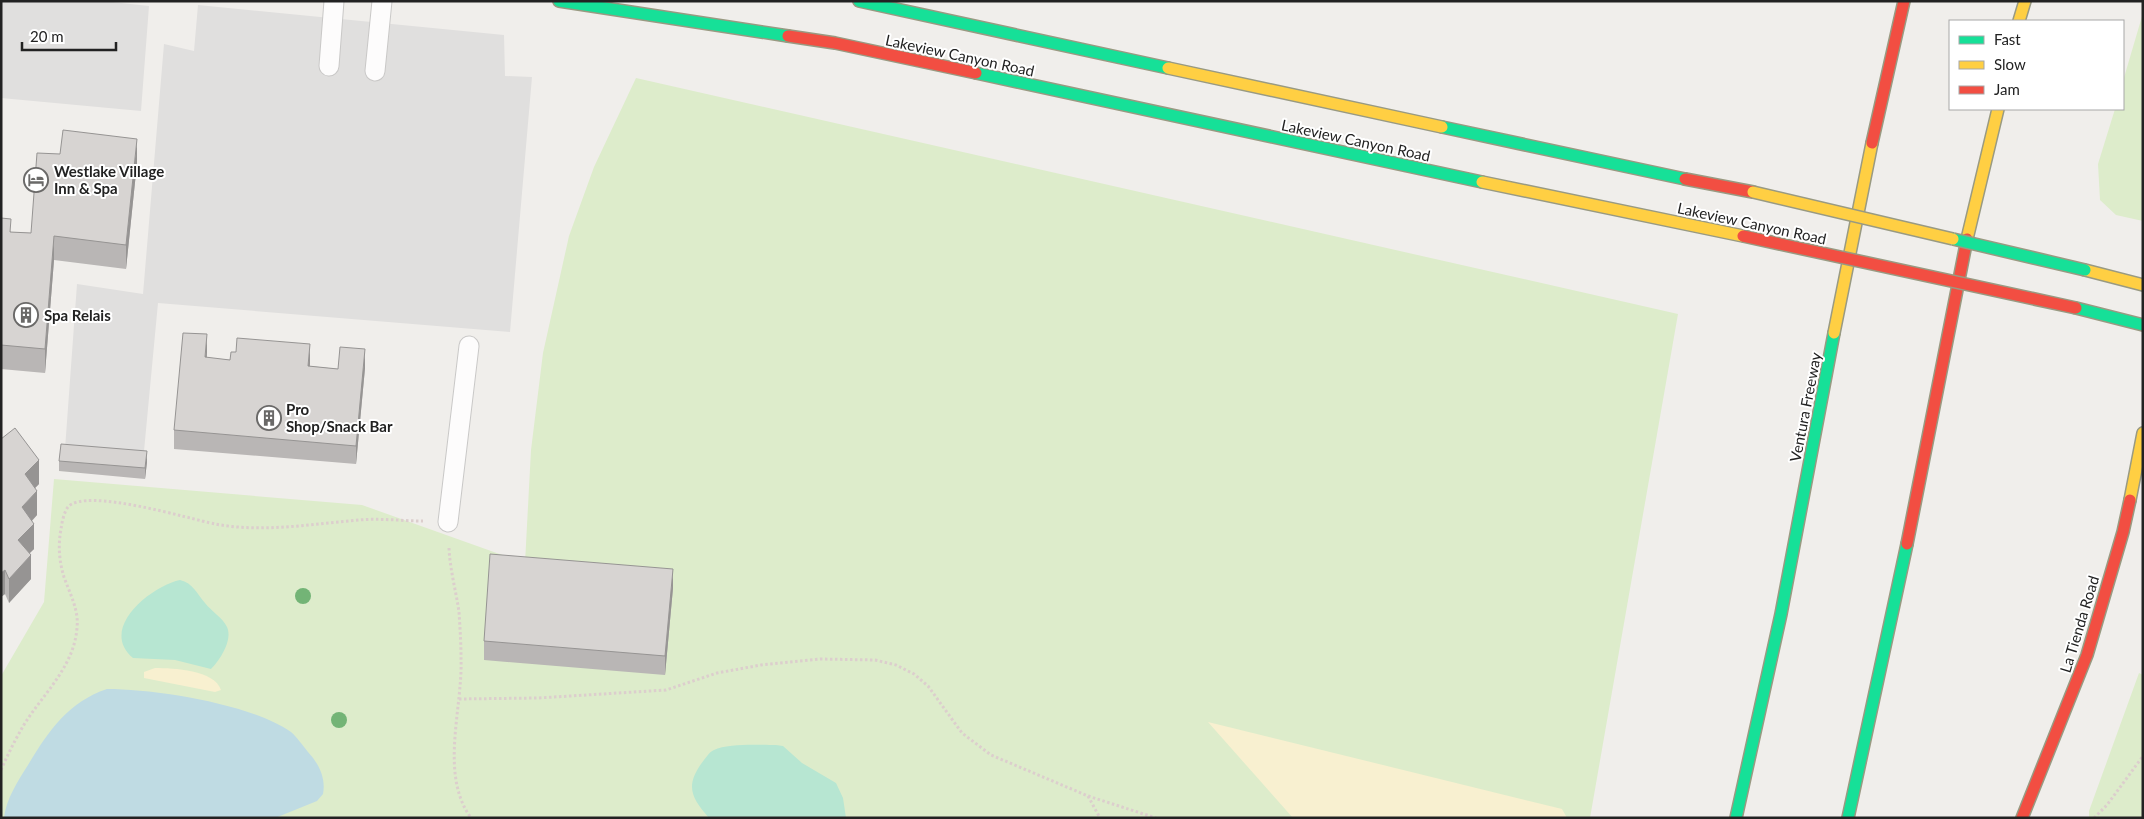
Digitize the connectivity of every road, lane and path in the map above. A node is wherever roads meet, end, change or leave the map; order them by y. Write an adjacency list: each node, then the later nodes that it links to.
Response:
1 (334, 1): 8 (lane)
2 (382, 1): 9 (lane)
3 (559, 1): 12 (main road, Lakeview Canyon Road, bridge)
4 (859, 1): 11 (main road, Lakeview Canyon Road, bridge)
5 (1904, 1): 23 (main road, Ventura Freeway)
6 (2025, 1): 7 (main road)
7 (2019, 20)
8 (329, 66)
9 (375, 71)
10 (1998, 110): 24 (main road)
11 (2143, 285)
12 (2143, 326)
13 (469, 346): 15 (lane)
14 (2143, 433): 25 (main road, La Tienda Road)
15 (448, 522): 16 (path); 18 (path)
16 (458, 699): 19 (path); 20 (path)
17 (2143, 756): 26 (path)
18 (1, 770)
19 (1088, 796): 21 (path); 22 (path)
20 (471, 818)
21 (1100, 818)
22 (1156, 818)
23 (1736, 818)
24 (1848, 818)
25 (2022, 818)
26 (2094, 818)

